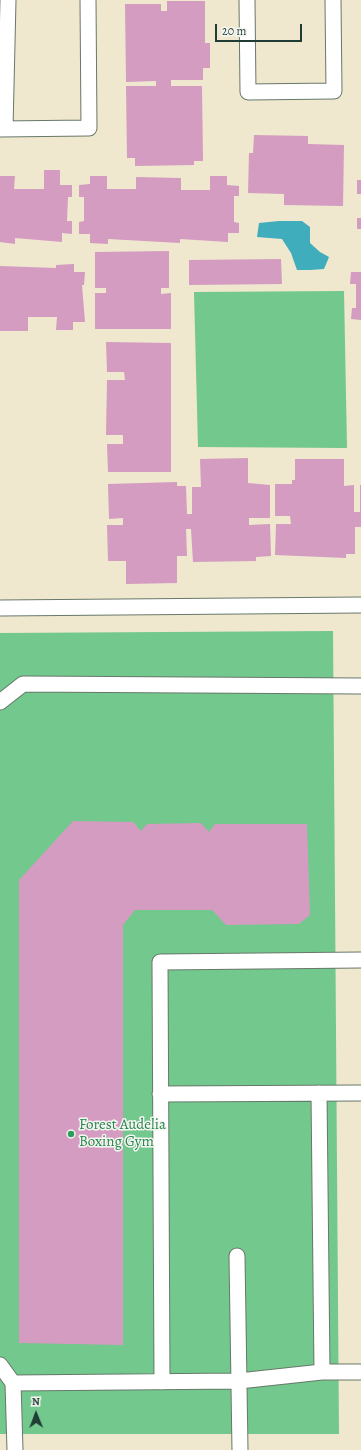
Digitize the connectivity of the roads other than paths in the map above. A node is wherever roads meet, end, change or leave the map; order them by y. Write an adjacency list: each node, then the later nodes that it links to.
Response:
1 (8, 0): 5 (lane)
2 (88, 0): 5 (lane)
3 (246, 0): 4 (lane)
4 (333, 0)
5 (3, 129)
6 (361, 605): 7 (lane)
7 (0, 608)
8 (361, 686): 9 (lane)
9 (0, 702)
10 (361, 960): 13 (lane)
11 (361, 1092): 12 (lane)
12 (319, 1093): 13 (lane); 16 (lane)
13 (160, 1094): 19 (lane)
14 (237, 1256): 18 (lane)
15 (0, 1365): 20 (lane)
16 (322, 1372): 17 (lane); 18 (lane)
17 (361, 1372)
18 (239, 1381): 19 (lane); 22 (lane)
19 (162, 1382): 20 (lane)
20 (12, 1383): 21 (lane)
21 (15, 1450)
22 (240, 1450)

